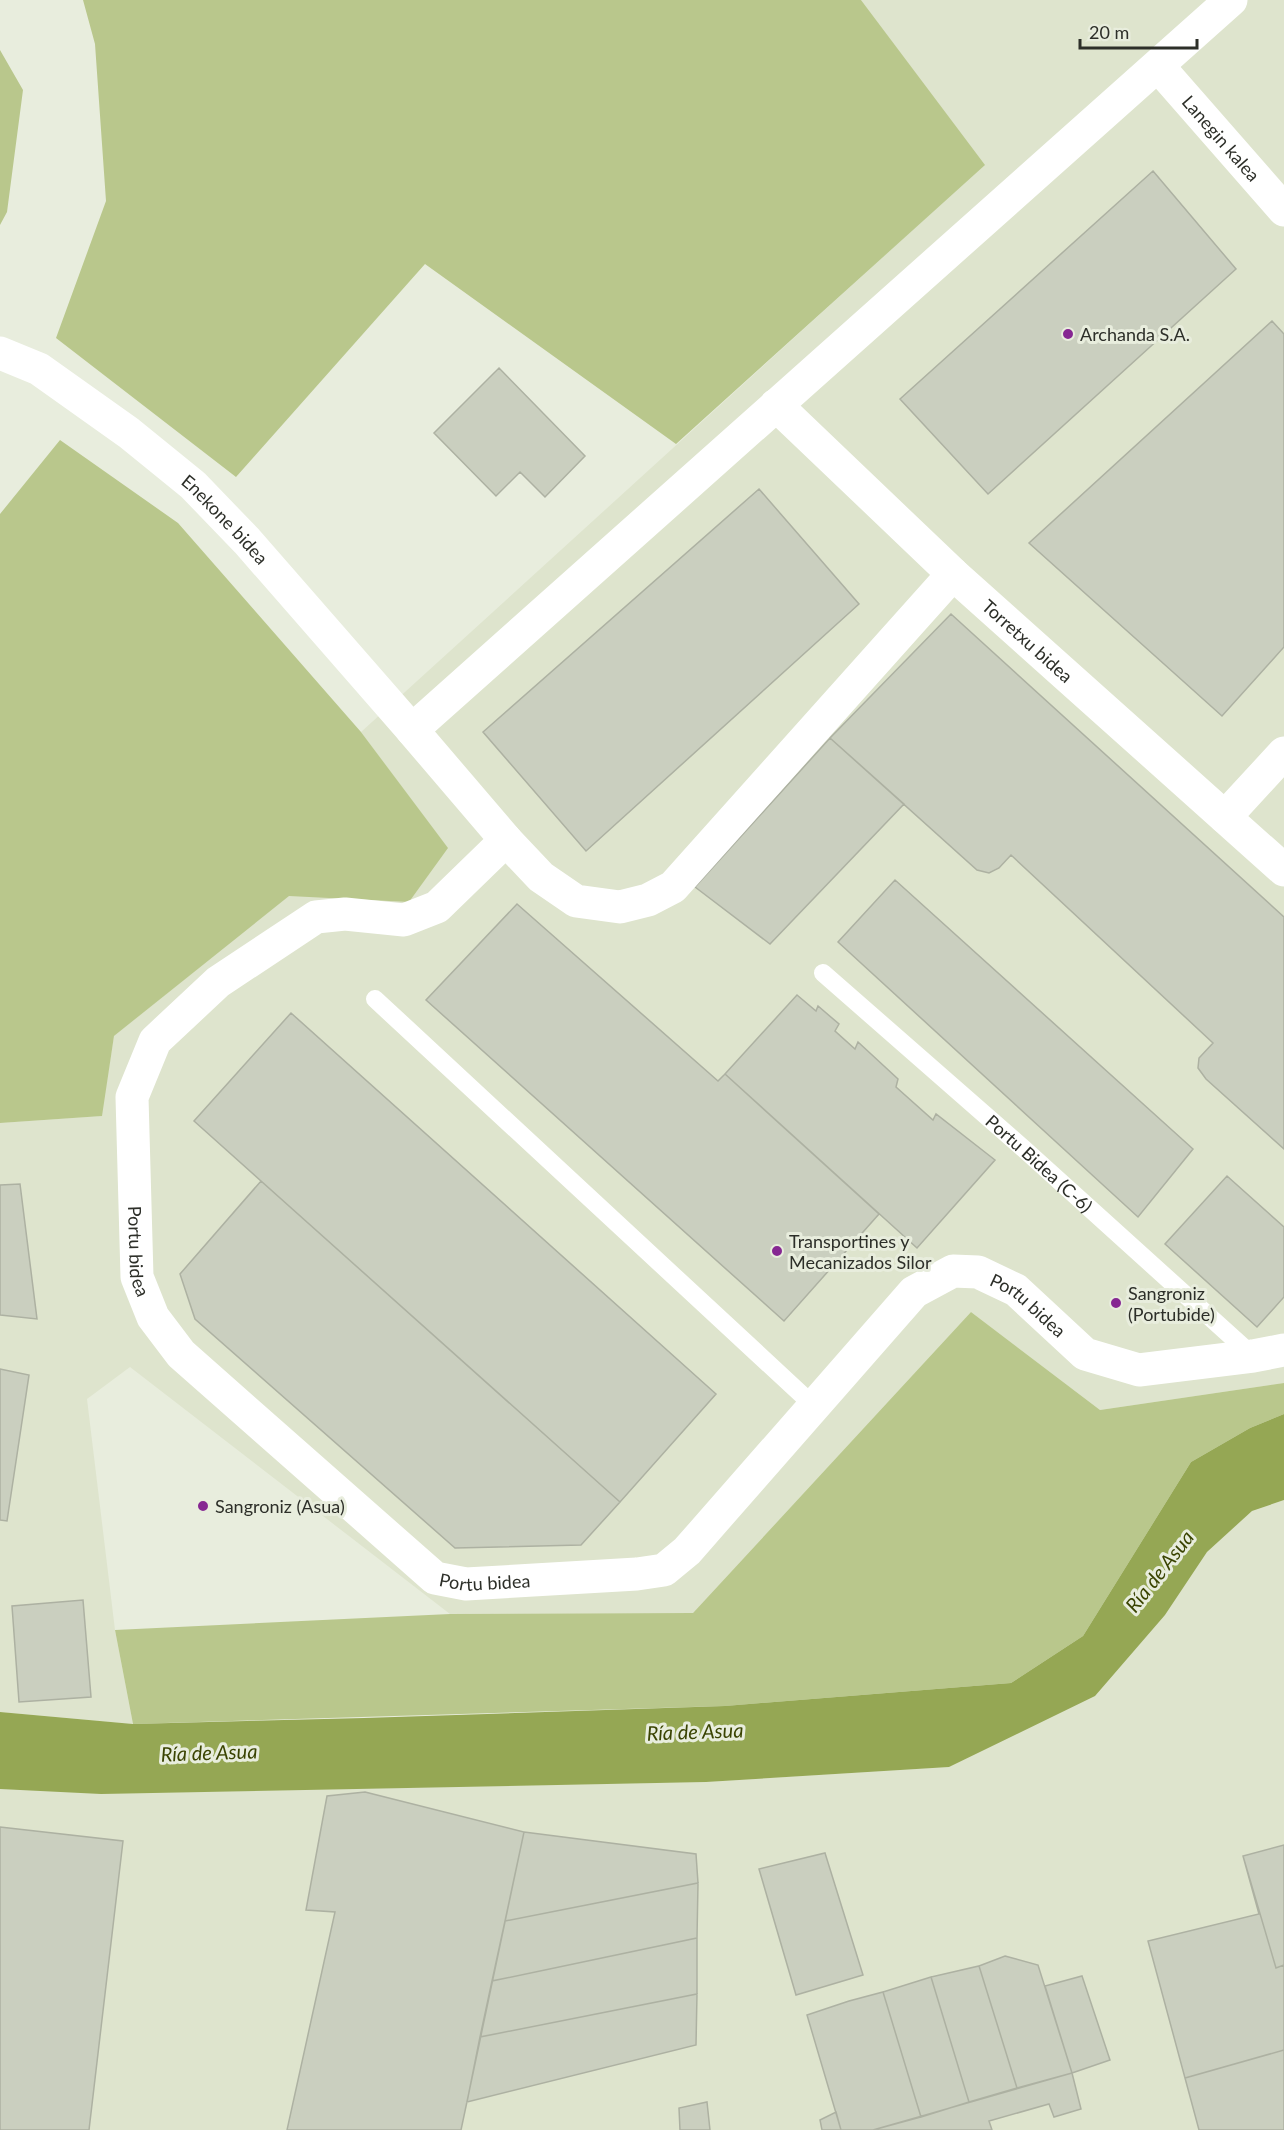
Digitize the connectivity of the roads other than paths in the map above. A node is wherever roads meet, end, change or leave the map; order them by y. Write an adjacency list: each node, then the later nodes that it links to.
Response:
1 (1231, 0): 2 (street)
2 (1158, 66): 3 (street, Lanegin kalea); 5 (street)
3 (1284, 210)
4 (0, 353): 7 (street, Enekone bidea)
5 (776, 405): 6 (street, Torretxu bidea); 7 (street)
6 (953, 574): 9 (street, Torretxu bidea); 10 (street, Enekone bidea)
7 (412, 730): 10 (street, Enekone bidea)
8 (1284, 753): 9 (street)
9 (1225, 817): 11 (street, Torretxu bidea)
10 (506, 840): 15 (street, Portu bidea)
11 (1284, 870)
12 (824, 973): 14 (lane, Portu Bidea (C-6))
13 (375, 999): 15 (lane)
14 (1269, 1353): 15 (street, Portu bidea)
15 (814, 1406)

